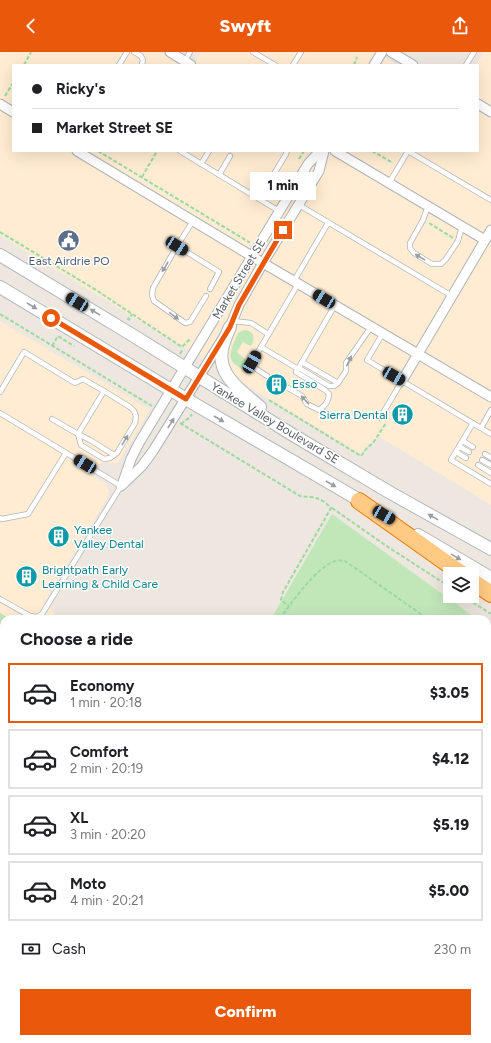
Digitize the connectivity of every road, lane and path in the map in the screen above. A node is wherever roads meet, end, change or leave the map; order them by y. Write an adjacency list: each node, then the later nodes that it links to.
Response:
1 (31, 52): 13 (path)
2 (127, 52): 14 (lane)
3 (134, 52): 15 (lane)
4 (170, 52): 12 (street)
5 (190, 52): 12 (lane)
6 (253, 52): 16 (lane)
7 (301, 52): 17 (lane)
8 (382, 52): 19 (street)
9 (391, 52): 20 (street)
10 (474, 52): 21 (lane)
11 (357, 57): 18 (path)
12 (188, 63)
13 (25, 64)
14 (120, 64)
15 (142, 64)
16 (273, 64)
17 (294, 64)
18 (354, 64)
19 (375, 64)
20 (411, 64)
21 (467, 64)
22 (12, 85): 23 (path)
23 (0, 104): 25 (street)
24 (479, 105): 26 (street)
25 (12, 111)
26 (491, 112)
27 (79, 152): 51 (street)
28 (100, 152): 43 (path)
29 (156, 152): 43 (path)
30 (182, 152): 41 (lane)
31 (207, 152): 41 (lane)
32 (319, 152): 49 (street, Market Street SE)
33 (324, 152): 47 (street, Market Street SE)
34 (337, 152): 44 (street)
35 (374, 152): 40 (path)
36 (407, 152): 44 (lane)
37 (410, 152): 46 (lane)
38 (287, 153): 45 (lane)
39 (230, 156): 42 (lane)
40 (393, 163)
41 (201, 164): 42 (lane)
42 (219, 175): 45 (lane)
43 (142, 178): 58 (path)
44 (389, 183): 48 (street)
45 (259, 199): 49 (lane)
46 (491, 200)
47 (299, 205): 52 (lane); 62 (street, Market Street SE)
48 (428, 206): 50 (lane); 53 (street)
49 (279, 211): 61 (street, Market Street SE)
50 (423, 220): 57 (path); 57 (lane, one-way to 50)
51 (193, 221): 59 (lane); 61 (street)
52 (328, 223): 63 (lane); 67 (lane)
53 (462, 226): 56 (street); 57 (lane)
54 (491, 230): 56 (street)
55 (0, 232): 70 (path)
56 (485, 240): 67 (street)
57 (458, 241)
58 (249, 242)
59 (177, 246): 65 (lane); 66 (lane, one-way to 66)
60 (0, 255): 84 (main road, Yankee Valley Boulevard SE, one-way to 60)
61 (252, 256): 62 (street); 84 (street, Market Street SE)
62 (263, 263): 63 (street); 73 (street, Market Street SE)
63 (296, 282): 68 (street); 77 (lane)
64 (0, 287): 91 (main road, Yankee Valley Boulevard SE, one-way to 91)
65 (210, 289)
66 (206, 296)
67 (452, 296): 82 (street)
68 (335, 305): 74 (street); 83 (lane)
69 (0, 314): 79 (path)
70 (132, 314): 71 (path); 72 (path)
71 (133, 322)
72 (146, 323): 75 (path); 78 (path)
73 (231, 324): 77 (lane); 87 (street, Market Street SE); 108 (main road)
74 (371, 327): 76 (street); 89 (lane, one-way to 74)
75 (142, 328)
76 (382, 333): 82 (street); 88 (lane)
77 (268, 334): 81 (lane)
78 (193, 335)
79 (52, 346): 80 (path); 97 (path)
80 (74, 346)
81 (261, 347): 85 (lane); 86 (lane)
82 (418, 354): 88 (street); 94 (street)
83 (302, 362): 85 (lane); 89 (lane)
84 (185, 368): 87 (main road, Yankee Valley Boulevard SE); 91 (street, Market Street SE)
85 (298, 368): 89 (lane); 90 (lane, one-way to 90)
86 (268, 376)
87 (199, 377): 96 (street, Market Street SE); 108 (main road, Yankee Valley Boulevard SE)
88 (402, 381): 100 (lane); 103 (lane)
89 (338, 383)
90 (288, 388)
91 (171, 390): 96 (main road, Yankee Valley Boulevard SE); 124 (street, Market Street SE)
92 (0, 392): 93 (lane)
93 (104, 392): 106 (lane); 116 (lane, one-way to 93)
94 (491, 397)
95 (266, 398): 102 (path)
96 (186, 399): 124 (street, Market Street SE, one-way to 96); 125 (main road, Yankee Valley Boulevard SE, one-way to 125)
97 (152, 407)
98 (491, 410): 105 (lane)
99 (0, 413): 114 (lane)
100 (380, 418)
101 (52, 419): 106 (lane)
102 (386, 422)
103 (473, 423): 105 (lane); 109 (lane)
104 (182, 424): 126 (path)
105 (480, 428): 107 (lane)
106 (78, 434): 116 (lane); 116 (lane)
107 (491, 434)
108 (293, 435): 128 (main road, Yankee Valley Boulevard SE, one-way to 108)
109 (463, 441): 110 (lane); 111 (lane)
110 (460, 447): 112 (lane); 113 (lane)
111 (473, 447)
112 (456, 452): 117 (lane); 123 (lane)
113 (469, 452)
114 (66, 453): 124 (lane); 127 (lane)
115 (485, 454): 118 (lane)
116 (114, 455)
117 (466, 458)
118 (491, 458)
119 (482, 460): 121 (lane)
120 (478, 465): 122 (lane)
121 (491, 465)
122 (491, 473)
123 (491, 484)
124 (121, 486): 139 (lane)
125 (359, 500): 129 (highway); 130 (main road, Yankee Valley Boulevard SE, one-way to 130)
126 (331, 508): 131 (path); 136 (path)
127 (0, 518)
128 (491, 549)
129 (452, 567)
130 (491, 578)
131 (443, 583)
132 (479, 586): 133 (highway)
133 (491, 594)
134 (0, 599): 138 (lane)
135 (474, 603): 137 (path)
136 (288, 606): 140 (path); 141 (path)
137 (491, 614)
138 (28, 615)
139 (40, 615)
140 (282, 615)
141 (422, 615)

